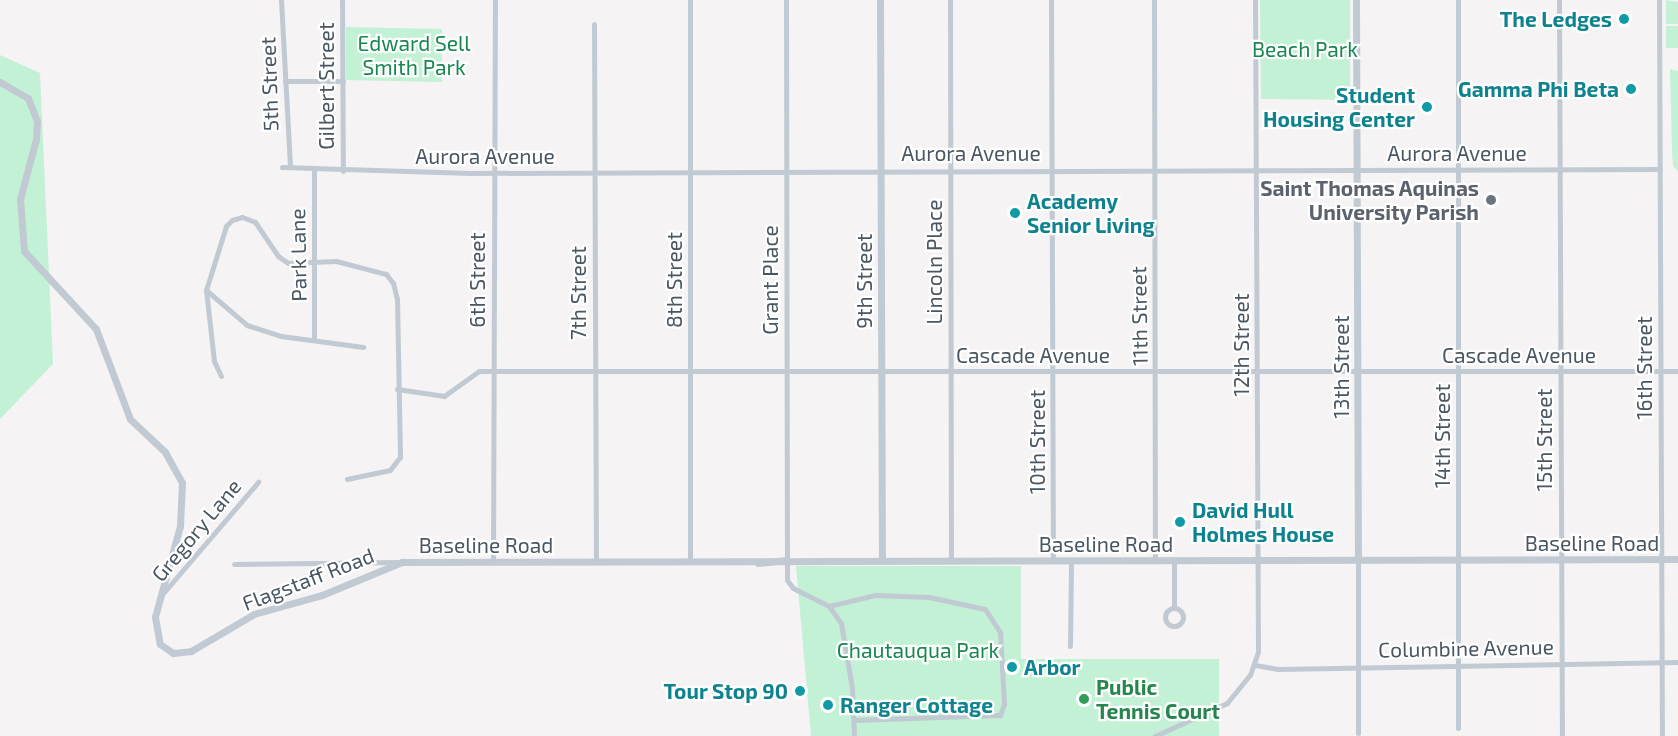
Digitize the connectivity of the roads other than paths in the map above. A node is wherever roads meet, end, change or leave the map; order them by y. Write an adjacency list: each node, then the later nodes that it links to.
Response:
1 (281, 0): 16 (street, 5th Street)
2 (342, 0): 17 (street, Gilbert Street)
3 (495, 0): 34 (street, 6th Street)
4 (690, 0): 32 (street, 8th Street)
5 (786, 0): 33 (street, Grant Place)
6 (880, 0): 24 (street, 9th Street)
7 (950, 0): 25 (street, Lincoln Place)
8 (1051, 0): 26 (street, 10th Street)
9 (1154, 0): 27 (street, 11th Street)
10 (1255, 0): 28 (street, 12th Street)
11 (1356, 0): 21 (street, 13th Street)
12 (1458, 0): 29 (street, 14th Street)
13 (1559, 0): 30 (street, 15th Street)
14 (1659, 0): 22 (street, 16th Street)
15 (594, 24): 35 (street, 7th Street)
16 (285, 81): 17 (street); 20 (street, 5th Street)
17 (343, 81): 31 (street, Gilbert Street)
18 (0, 82): 76 (street, Flagstaff Road)
19 (282, 167): 20 (street, Aurora Avenue)
20 (290, 167): 23 (street, Aurora Avenue)
21 (1357, 169): 28 (street, Aurora Avenue); 29 (street, Aurora Avenue); 49 (street, 13th Street)
22 (1660, 169): 30 (street, Aurora Avenue); 52 (street, 16th Street)
23 (314, 170): 31 (street, Aurora Avenue); 36 (street, Park Lane)
24 (880, 170): 25 (street, Aurora Avenue); 33 (street, Aurora Avenue); 48 (street, 9th Street)
25 (951, 170): 26 (street, Aurora Avenue); 40 (street, Lincoln Place)
26 (1052, 170): 27 (street, Aurora Avenue); 41 (street, 10th Street)
27 (1154, 170): 28 (street, Aurora Avenue); 42 (street, 11th Street)
28 (1256, 170): 43 (street, 12th Street)
29 (1460, 170): 30 (street, Aurora Avenue); 50 (street, 14th Street)
30 (1561, 170): 51 (street, 15th Street)
31 (343, 171): 34 (street, Aurora Avenue)
32 (690, 171): 33 (street, Aurora Avenue); 35 (street, Aurora Avenue); 46 (street, 8th Street)
33 (786, 171): 47 (street, Grant Place)
34 (495, 172): 35 (street, Aurora Avenue); 45 (street, 6th Street)
35 (593, 172): 53 (street, 7th Street)
36 (315, 261): 37 (street); 38 (street, Park Lane); 55 (street)
37 (206, 290): 38 (street); 54 (street)
38 (314, 339): 39 (street)
39 (363, 347)
40 (951, 371): 41 (street, Cascade Avenue); 48 (street, Cascade Avenue); 73 (street, Lincoln Place)
41 (1054, 371): 42 (street, Cascade Avenue); 61 (street, 10th Street)
42 (1156, 371): 43 (street, Cascade Avenue); 63 (street, 11th Street)
43 (1257, 371): 49 (street, Cascade Avenue); 65 (street, 12th Street)
44 (1678, 371): 52 (street, Cascade Avenue)
45 (494, 372): 53 (street, Cascade Avenue); 55 (street, Cascade Avenue); 70 (street, 6th Street)
46 (690, 372): 47 (street, Cascade Avenue); 53 (street, Cascade Avenue); 59 (street, 8th Street)
47 (786, 372): 48 (street, Cascade Avenue); 60 (street, Grant Place)
48 (881, 372): 72 (street, 9th Street)
49 (1358, 372): 50 (street, Cascade Avenue); 66 (street, 13th Street)
50 (1459, 372): 51 (street, Cascade Avenue); 67 (street, 14th Street)
51 (1560, 372): 52 (street, Cascade Avenue); 68 (street, 15th Street)
52 (1661, 372): 58 (street, 16th Street)
53 (595, 373): 71 (street, 7th Street)
54 (221, 376)
55 (397, 388): 56 (street)
56 (346, 479)
57 (258, 482): 76 (street, Gregory Lane)
58 (1662, 559): 68 (street, Baseline Road); 69 (street, Baseline Road); 80 (street, 16th Street)
59 (690, 560): 60 (street, Baseline Road); 71 (street, Baseline Road)
60 (787, 560): 72 (street, Baseline Road); 77 (street, Grant Place)
61 (1053, 560): 62 (street, Baseline Road); 73 (street, Baseline Road)
62 (1071, 560): 63 (street, Baseline Road); 79 (street)
63 (1155, 560): 64 (street, Baseline Road)
64 (1174, 560): 65 (street, Baseline Road); 78 (street)
65 (1257, 560): 66 (street, Baseline Road); 84 (street, 12th Street)
66 (1358, 560): 67 (street, Baseline Road); 85 (street, 13th Street)
67 (1460, 560): 68 (street, Baseline Road); 82 (street, 14th Street)
68 (1561, 560): 83 (street, 15th Street)
69 (1678, 560)
70 (493, 561): 71 (street, Baseline Road); 74 (street, Baseline Road)
71 (596, 561)
72 (882, 561): 73 (street, Baseline Road)
73 (951, 561)
74 (402, 562): 75 (street, Baseline Road); 76 (street, Flagstaff Road)
75 (234, 564)
76 (158, 598)
77 (829, 606): 86 (street); 86 (street)
78 (1174, 608)
79 (1071, 646)
80 (1662, 662): 81 (street, Columbine Avenue); 83 (street, Columbine Avenue); 92 (street, 16th Street)
81 (1678, 662)
82 (1460, 663): 83 (street, Columbine Avenue); 85 (street, Columbine Avenue); 87 (street, 14th Street)
83 (1562, 664): 91 (street, 15th Street)
84 (1255, 665): 85 (street, Columbine Avenue); 90 (street, 12th Street)
85 (1359, 666): 88 (street, 13th Street)
86 (854, 720): 89 (street)
87 (1458, 728)
88 (1358, 733)
89 (854, 736)
90 (1155, 736)
91 (1562, 736)
92 (1662, 736)

